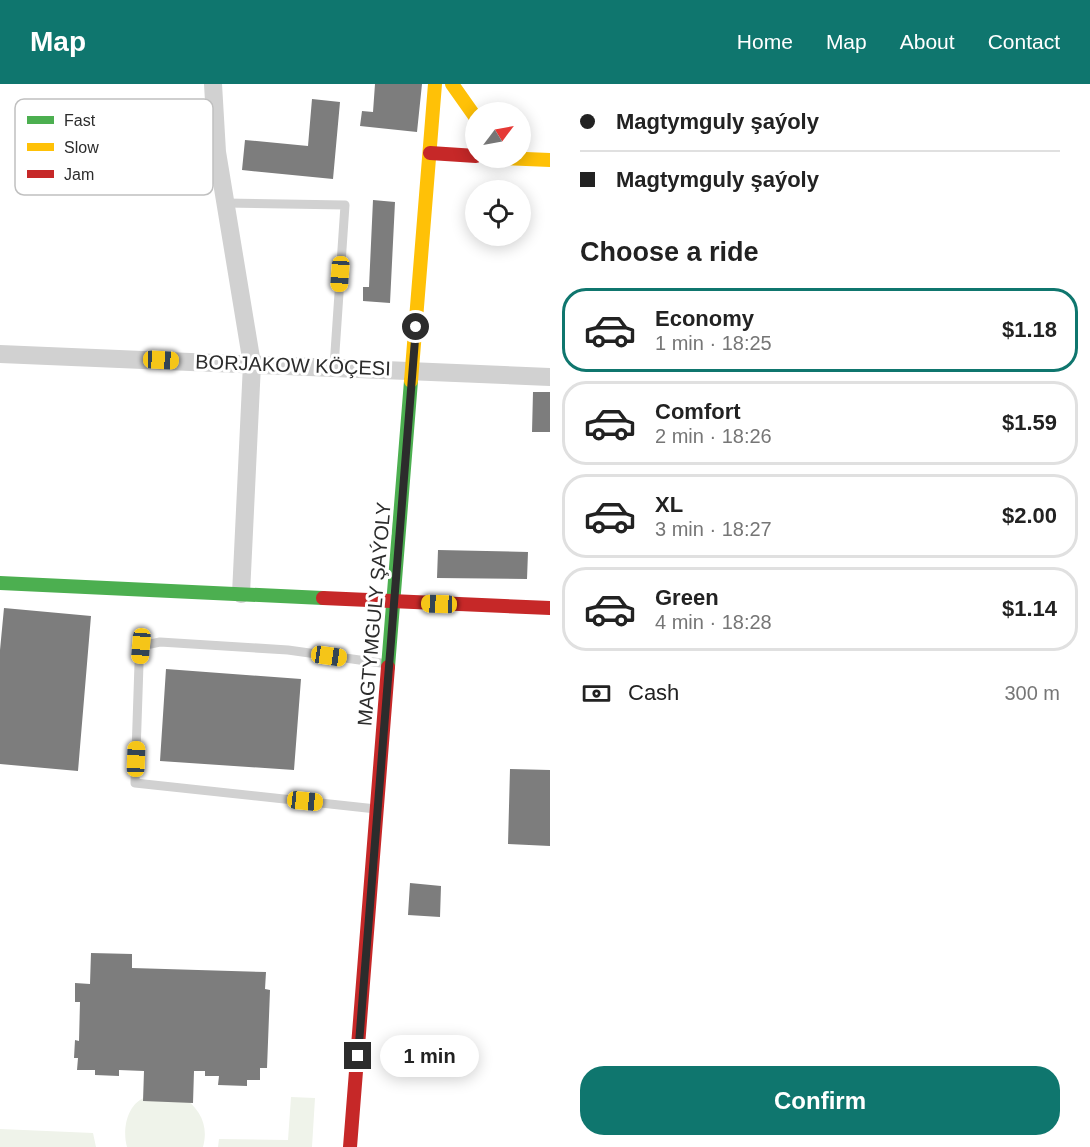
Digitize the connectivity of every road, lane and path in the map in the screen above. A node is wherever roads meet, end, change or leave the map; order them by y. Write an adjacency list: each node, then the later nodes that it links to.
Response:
1 (213, 84): 9 (street)
2 (435, 84): 5 (street, MAGTYMGULY ŞAÝOLY)
3 (452, 84): 4 (street)
4 (465, 102)
5 (430, 153): 6 (street); 13 (street, MAGTYMGULY ŞAÝOLY)
6 (465, 155)
7 (531, 159): 8 (street)
8 (550, 160)
9 (225, 204): 11 (street); 12 (lane)
10 (0, 354): 11 (street, BORJAKOW KÖÇESI)
11 (252, 364): 12 (street, BORJAKOW KÖÇESI); 16 (street)
12 (333, 367): 13 (street, BORJAKOW KÖÇESI)
13 (413, 370): 14 (street, BORJAKOW KÖÇESI); 17 (street, MAGTYMGULY ŞAÝOLY)
14 (550, 376)
15 (0, 583): 16 (street)
16 (241, 594): 17 (street)
17 (394, 602): 18 (street); 19 (street, MAGTYMGULY ŞAÝOLY)
18 (550, 608)
19 (390, 664): 20 (street, MAGTYMGULY ŞAÝOLY); 20 (lane)
20 (378, 809): 21 (street, MAGTYMGULY ŞAÝOLY)
21 (350, 1147)

